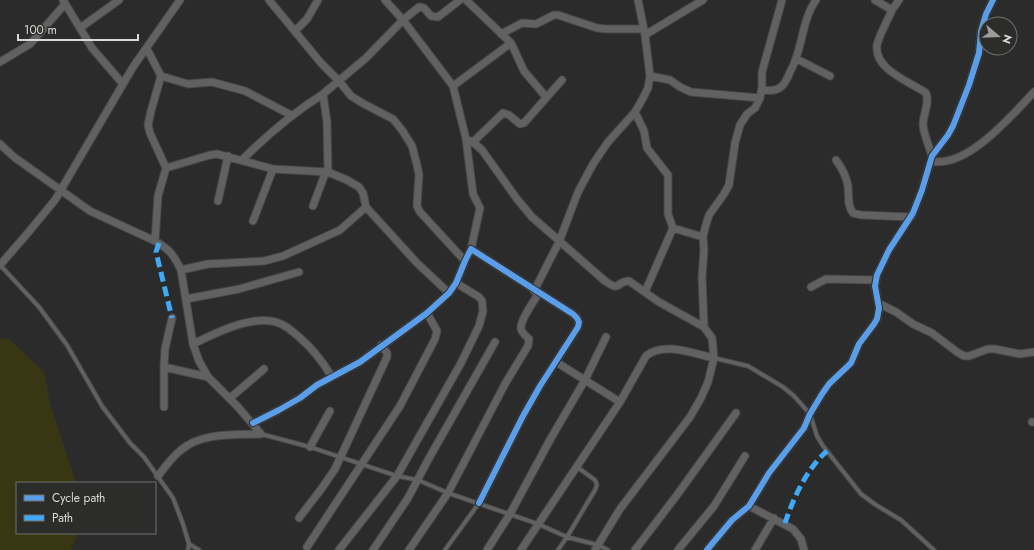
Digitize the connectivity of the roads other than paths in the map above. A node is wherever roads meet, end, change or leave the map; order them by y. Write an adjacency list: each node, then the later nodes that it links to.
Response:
1 (119, 0): 18 (street)
2 (180, 0): 23 (street)
3 (269, 0): 19 (street)
4 (318, 0): 19 (street)
5 (385, 0): 17 (street)
6 (460, 0): 17 (street)
7 (466, 0): 21 (street)
8 (638, 0): 20 (street)
9 (703, 0): 20 (street)
10 (782, 0): 35 (street)
11 (816, 0): 24 (street)
12 (875, 0): 16 (street)
13 (899, 0): 16 (street)
14 (993, 0): 42 (street)
15 (64, 2): 18 (street); 25 (street)
16 (892, 10): 42 (street)
17 (403, 20): 30 (street); 32 (street)
18 (80, 28): 31 (street)
19 (295, 31): 30 (street)
20 (644, 32): 21 (street); 27 (street)
21 (501, 34): 22 (street)
22 (511, 43): 32 (street); 36 (street)
23 (147, 49): 26 (street); 31 (street)
24 (796, 59): 28 (street); 35 (street)
25 (0, 62)
26 (161, 76): 38 (street); 45 (street)
27 (650, 76): 35 (street); 37 (street)
28 (830, 76)
29 (562, 80): 36 (street)
30 (339, 81): 34 (street); 59 (street)
31 (123, 84): 48 (street)
32 (453, 86): 39 (street)
33 (1034, 92): 42 (street)
34 (323, 94): 38 (street); 47 (street)
35 (761, 94): 55 (street)
36 (546, 96): 39 (street)
37 (635, 112): 54 (street); 57 (street)
38 (291, 115): 43 (street)
39 (469, 140): 57 (street); 58 (street)
40 (0, 144): 48 (street)
41 (228, 156): 43 (street); 45 (street); 49 (street)
42 (932, 158): 52 (street)
43 (242, 160): 46 (street)
44 (836, 160): 52 (street)
45 (166, 168): 56 (street)
46 (273, 169): 47 (street); 53 (street)
47 (327, 172): 50 (street); 51 (street)
48 (61, 190): 56 (street); 60 (street)
49 (218, 201)
50 (313, 206)
51 (366, 207): 61 (street); 68 (street)
52 (910, 217): 63 (street)
53 (253, 221)
54 (674, 228): 55 (street); 67 (street)
55 (703, 238): 73 (street)
56 (155, 241): 61 (street)
57 (560, 242): 66 (street); 67 (street)
58 (471, 249): 59 (street); 66 (street)
59 (465, 261): 64 (street)
60 (0, 265): 99 (lane)
61 (181, 270): 69 (street)
62 (299, 272): 69 (street)
63 (875, 280): 65 (street); 70 (street)
64 (456, 283): 68 (street); 100 (street)
65 (811, 287)
66 (537, 292): 80 (street); 102 (street)
67 (645, 292): 73 (street)
68 (449, 293): 71 (street)
69 (186, 299): 76 (street)
70 (878, 303): 78 (street); 91 (street)
71 (427, 313): 77 (street); 97 (street)
72 (172, 318): 81 (street)
73 (704, 327): 79 (street)
74 (606, 337): 85 (street)
75 (495, 342): 101 (street)
76 (194, 344): 83 (street); 84 (street)
77 (381, 345): 84 (street); 96 (street)
78 (1034, 352)
79 (714, 358): 87 (street); 91 (lane); 112 (street)
80 (556, 362): 85 (street); 103 (street)
81 (164, 367): 83 (street); 88 (street)
82 (264, 369): 86 (street)
83 (208, 376): 86 (street)
84 (332, 377): 92 (street)
85 (585, 380): 87 (street); 105 (street)
86 (230, 398): 92 (street)
87 (620, 402): 98 (street)
88 (164, 407)
89 (330, 411): 94 (street)
90 (736, 413): 123 (street)
91 (810, 414): 104 (street); 128 (lane)
92 (253, 424): 93 (street)
93 (261, 434): 94 (lane); 99 (street)
94 (310, 447): 96 (lane)
95 (745, 456): 124 (street)
96 (340, 457): 97 (lane); 106 (street)
97 (361, 464): 100 (lane); 111 (street)
98 (576, 466): 108 (street); 109 (lane)
99 (158, 476): 110 (lane)
100 (397, 476): 101 (lane); 115 (street)
101 (418, 480): 102 (lane); 116 (street)
102 (448, 493): 103 (lane); 117 (street)
103 (479, 504): 105 (lane); 118 (lane)
104 (749, 506): 107 (street); 125 (street)
105 (510, 514): 108 (lane); 119 (street)
106 (299, 518)
107 (774, 518): 126 (street); 127 (street)
108 (538, 524): 109 (lane); 120 (street)
109 (568, 537): 112 (lane); 121 (lane)
110 (190, 544): 113 (lane); 114 (lane)
111 (307, 547)
112 (597, 548): 122 (lane)
113 (188, 550)
114 (199, 550)
115 (339, 550)
116 (373, 550)
117 (410, 550)
118 (445, 550)
119 (487, 550)
120 (521, 550)
121 (558, 550)
122 (608, 550)
123 (635, 550)
124 (678, 550)
125 (707, 550)
126 (755, 550)
127 (804, 550)
128 (934, 550)

